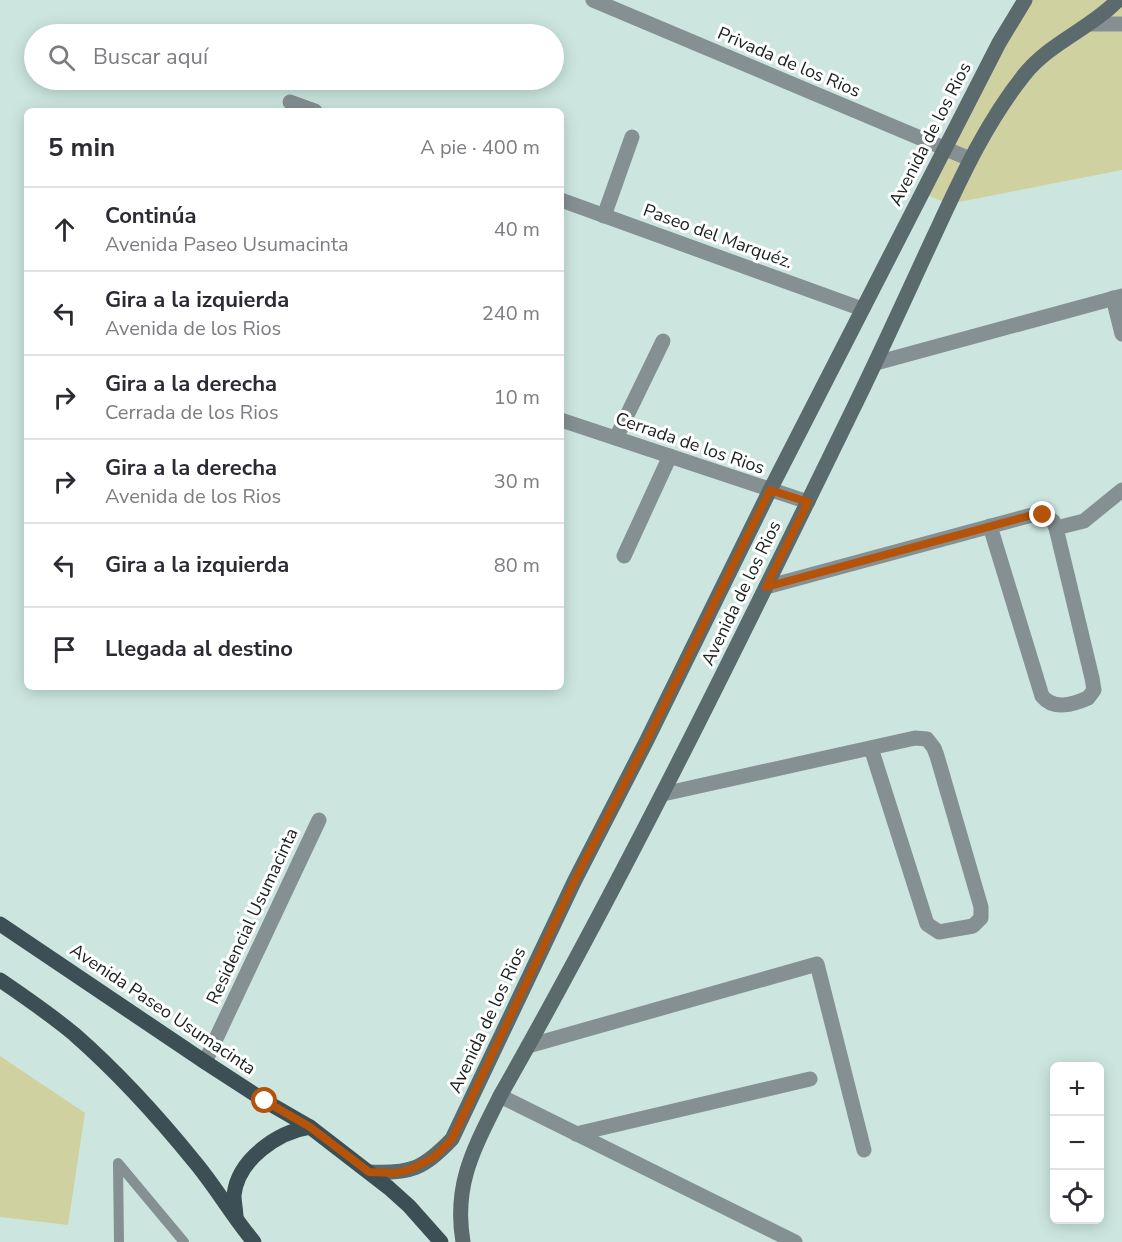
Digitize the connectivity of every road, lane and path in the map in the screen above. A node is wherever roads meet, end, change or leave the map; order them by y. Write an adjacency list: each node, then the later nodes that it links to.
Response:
1 (593, 0): 9 (street, Privada de los Rios)
2 (1025, 0): 9 (street, Avenida de los Rios)
3 (1118, 0): 4 (street, Avenida de los Rios)
4 (1091, 24): 5 (street); 10 (street, Avenida de los Rios)
5 (1122, 24)
6 (290, 102): 7 (street)
7 (307, 108)
8 (632, 136): 12 (street)
9 (944, 149): 10 (street, Privada de los Rios); 14 (street, Avenida de los Rios)
10 (970, 159): 17 (street, Avenida de los Rios)
11 (564, 201): 12 (street, Paseo del Marquéz.)
12 (604, 216): 14 (street, Paseo del Marquéz.)
13 (1118, 297): 15 (street); 17 (street)
14 (862, 309): 21 (street, Avenida de los Rios)
15 (1122, 334)
16 (663, 341): 19 (street)
17 (876, 363): 23 (street, Avenida de los Rios)
18 (564, 421): 19 (street, Cerrada de los Rios)
19 (616, 438): 20 (street, Cerrada de los Rios)
20 (670, 456): 21 (street, Cerrada de los Rios); 26 (street)
21 (770, 490): 23 (street, Cerrada de los Rios); 40 (street, Avenida de los Rios)
22 (1122, 490): 25 (street)
23 (808, 502): 27 (street, Avenida de los Rios)
24 (990, 526): 25 (street); 25 (street); 27 (street)
25 (1056, 528)
26 (624, 556)
27 (766, 587): 29 (street, Avenida de los Rios)
28 (871, 747): 28 (street); 29 (street)
29 (663, 794): 33 (street, Avenida de los Rios)
30 (319, 820): 34 (street, Residencial Usumacinta)
31 (0, 924): 34 (main road, Avenida Paseo Usumacinta)
32 (0, 980): 41 (main road)
33 (528, 1046): 36 (street, Avenida de los Rios); 39 (street)
34 (205, 1062): 37 (main road, Avenida Paseo Usumacinta)
35 (810, 1079): 38 (street)
36 (500, 1096): 38 (street); 46 (street, Avenida de los Rios)
37 (310, 1127): 40 (main road, Avenida Paseo Usumacinta); 41 (main road)
38 (576, 1134): 47 (street)
39 (864, 1150)
40 (369, 1172): 45 (main road, Avenida Paseo Usumacinta)
41 (237, 1222): 44 (main road)
42 (119, 1242): 43 (lane)
43 (184, 1242)
44 (254, 1242)
45 (441, 1242)
46 (463, 1242)
47 (795, 1242)

